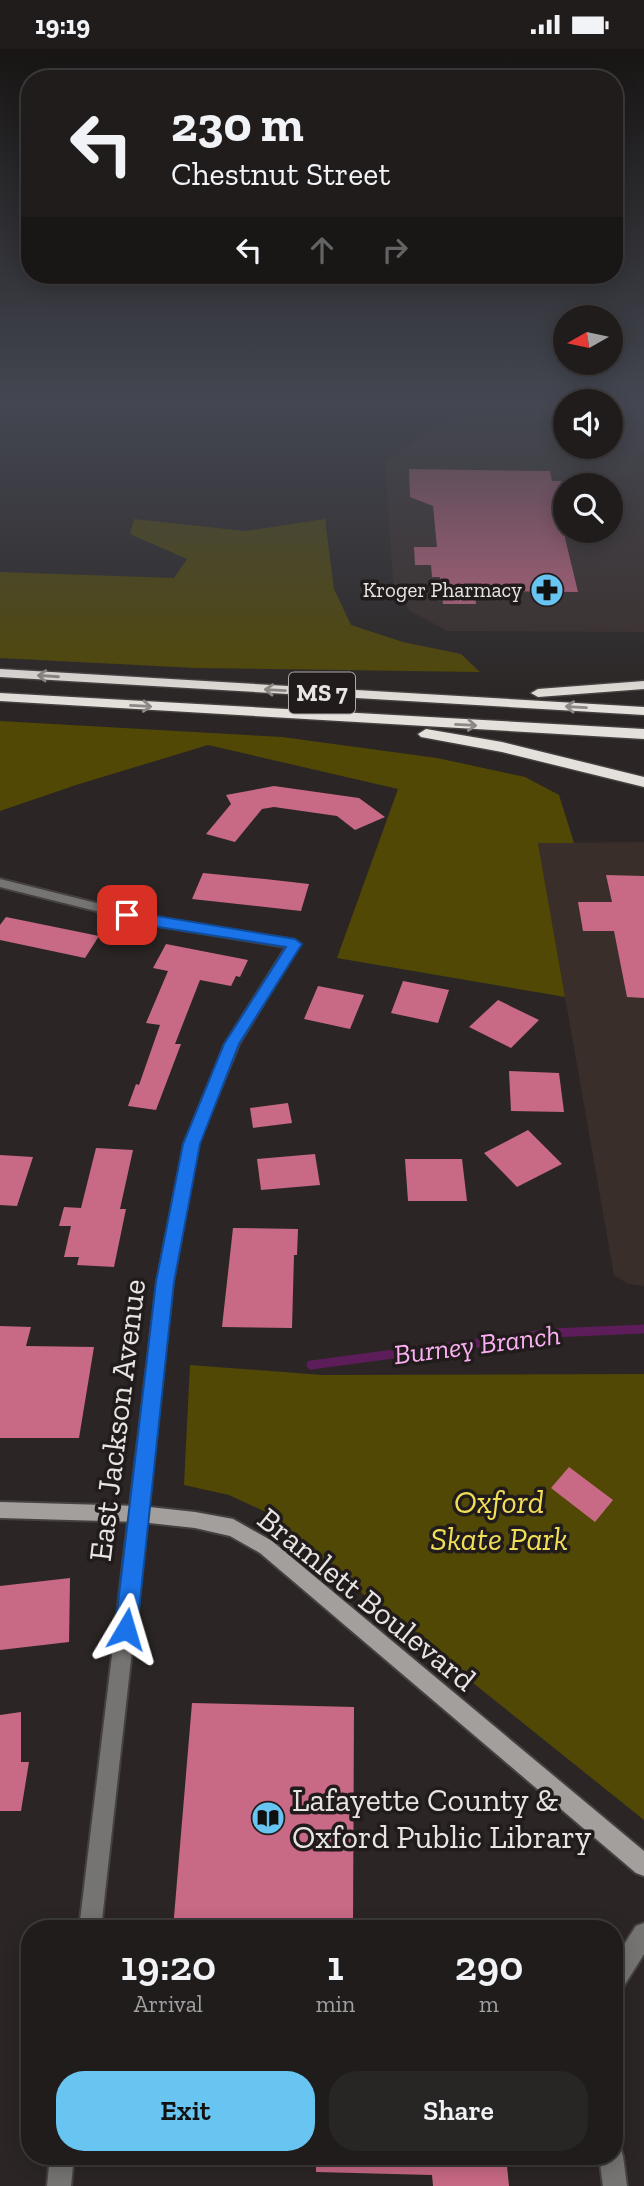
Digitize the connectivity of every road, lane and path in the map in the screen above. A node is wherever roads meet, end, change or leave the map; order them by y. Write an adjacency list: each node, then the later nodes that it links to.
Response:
1 (0, 673): 3 (highway, MS 7, one-way to 1)
2 (644, 685): 3 (highway)
3 (376, 696): 5 (highway, MS 7, one-way to 3)
4 (0, 697): 6 (highway, MS 7, one-way to 6)
5 (644, 711)
6 (299, 716): 7 (highway, MS 7, one-way to 7); 8 (highway)
7 (644, 734)
8 (644, 782)
9 (0, 883): 11 (street, East Jackson Avenue)
10 (0, 1510): 11 (street, Bramlett Boulevard)
11 (140, 1514): 12 (street, Bramlett Boulevard); 13 (street, East Jackson Avenue)
12 (644, 1865)
13 (91, 1920)
14 (644, 1934): 15 (street)
15 (623, 1967)
16 (61, 2165): 18 (street)
17 (612, 2165): 19 (street)
18 (59, 2186)
19 (614, 2186)

